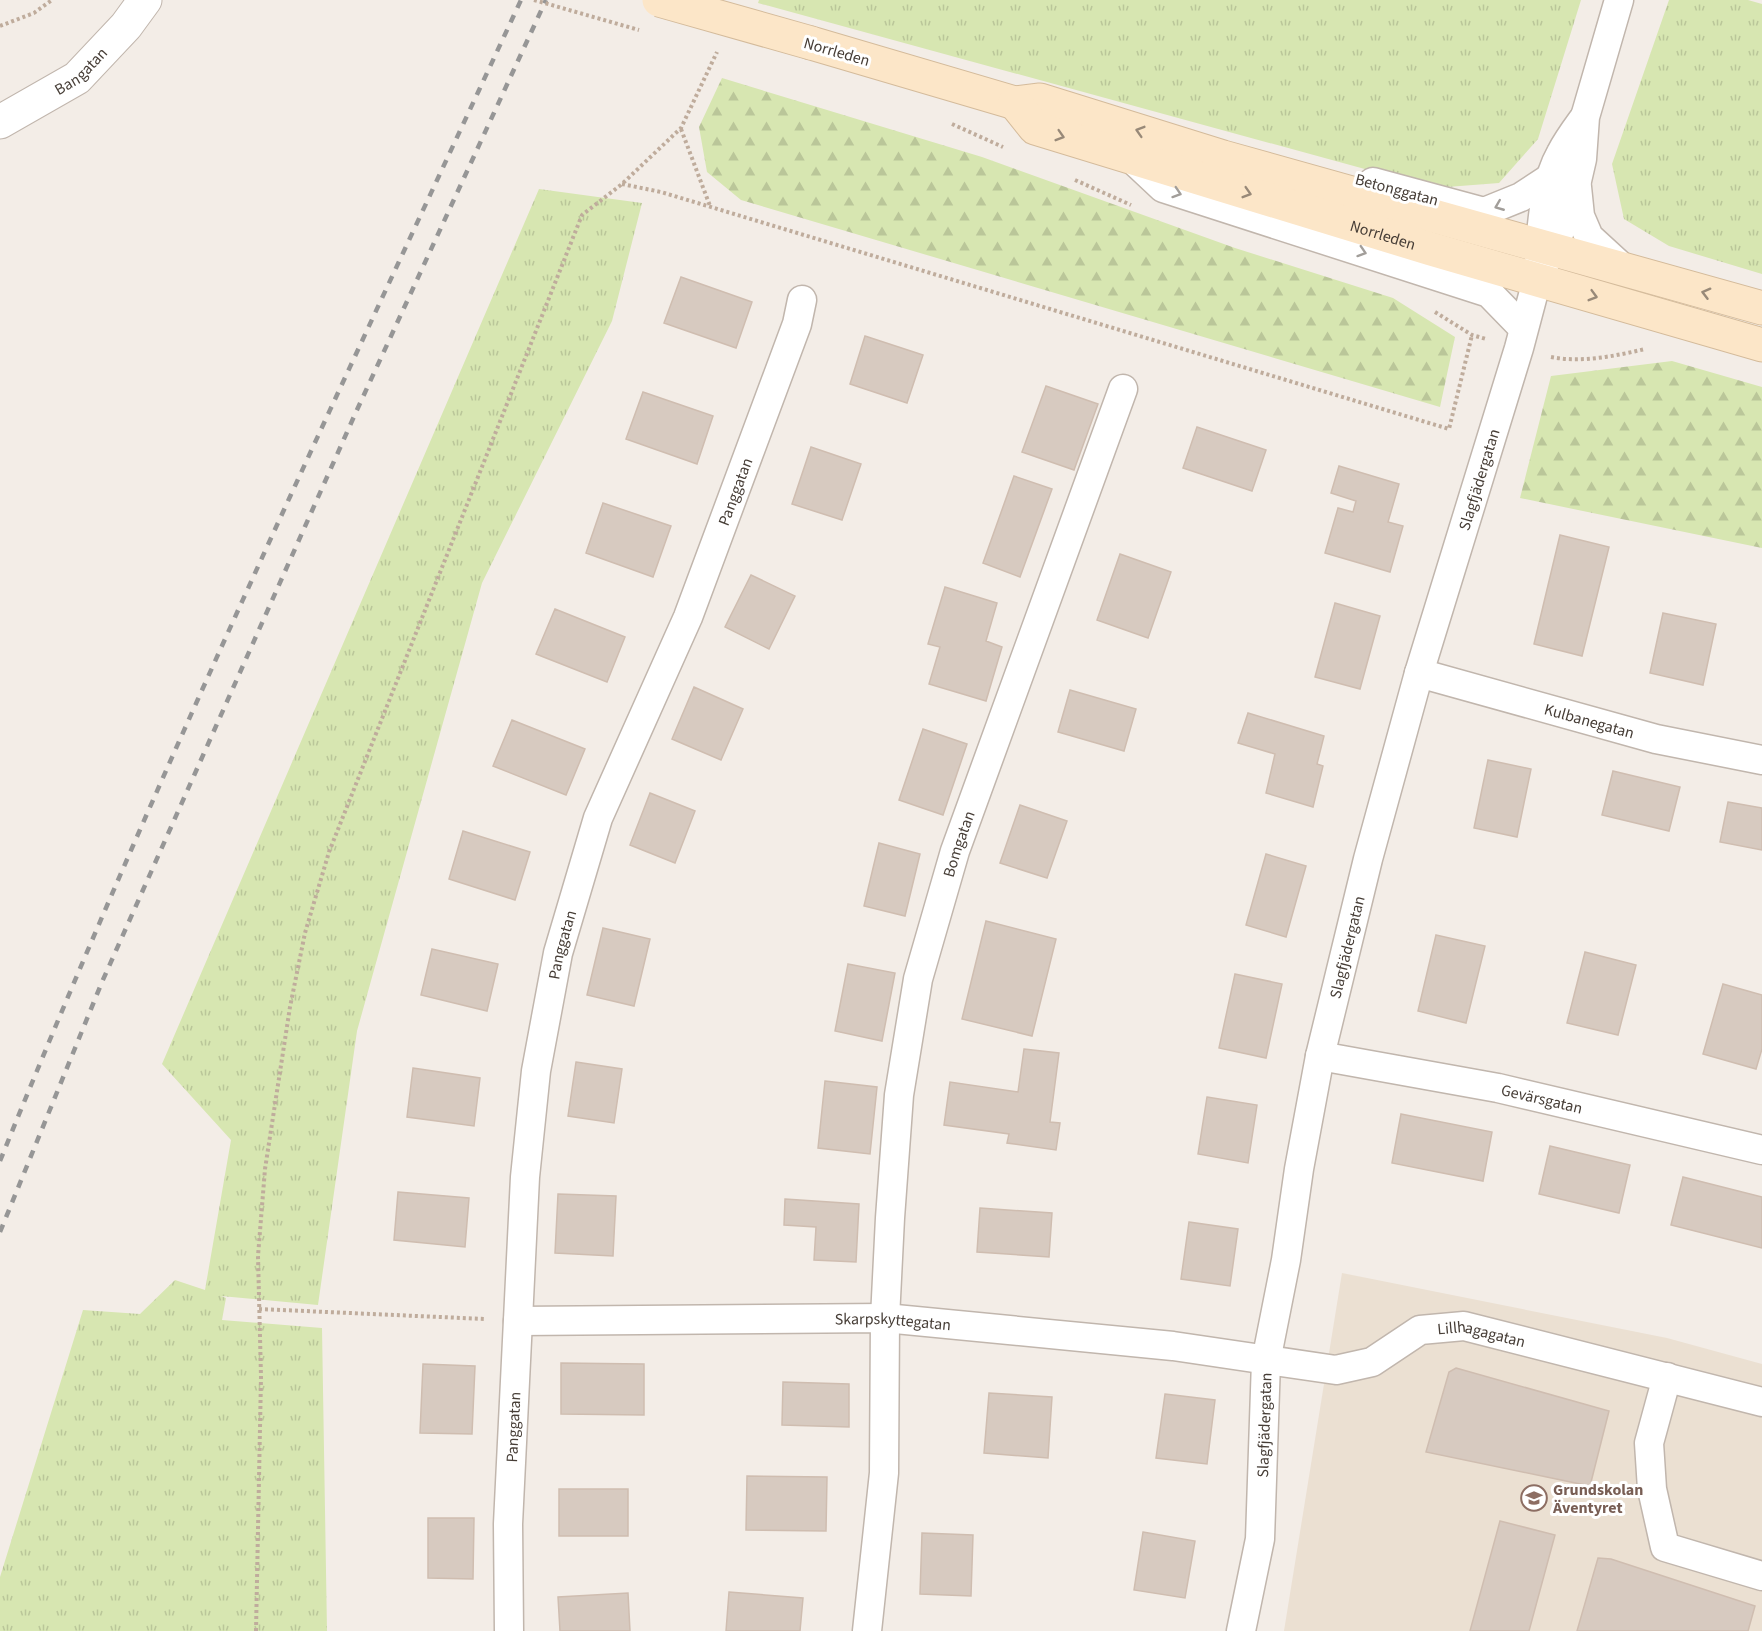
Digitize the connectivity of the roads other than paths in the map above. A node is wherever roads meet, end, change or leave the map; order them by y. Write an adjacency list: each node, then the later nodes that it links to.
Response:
1 (145, 0): 5 (street, Bangatan)
2 (659, 0): 4 (main road, Norrleden, bridge)
3 (1619, 0): 8 (street)
4 (1015, 103): 6 (main road, Norrleden, one-way to 6); 7 (main road, Norrleden, one-way to 4)
5 (0, 122)
6 (1131, 158): 11 (main road, Norrleden, one-way to 11); 14 (street, one-way to 14)
7 (1236, 160): 8 (street, Betonggatan, one-way to 7); 9 (main road, Norrleden)
8 (1563, 182): 9 (street); 10 (street)
9 (1546, 248): 10 (main road, Norrleden); 11 (street)
10 (1628, 272): 13 (main road, Norrleden, one-way to 10)
11 (1537, 280): 14 (street, Slagfjädergatan); 15 (main road, Norrleden, one-way to 15)
12 (802, 300): 22 (street, Panggatan)
13 (1762, 308)
14 (1523, 328): 17 (street, Slagfjädergatan)
15 (1762, 345)
16 (1123, 389): 21 (street, Bomgatan)
17 (1419, 674): 18 (street, Kulbanegatan); 19 (street, Slagfjädergatan)
18 (1762, 760)
19 (1320, 1056): 20 (street, Gevärsgatan); 23 (street, Slagfjädergatan)
20 (1762, 1150)
21 (885, 1318): 22 (street, Skarpskyttegatan); 23 (street, Skarpskyttegatan); 28 (street)
22 (518, 1321): 27 (street, Panggatan)
23 (1266, 1361): 24 (street, Lillhagagatan); 29 (street, Slagfjädergatan)
24 (1667, 1377): 25 (street, Lillhagagatan); 26 (street)
25 (1762, 1402)
26 (1762, 1576)
27 (509, 1631)
28 (867, 1631)
29 (1240, 1631)

